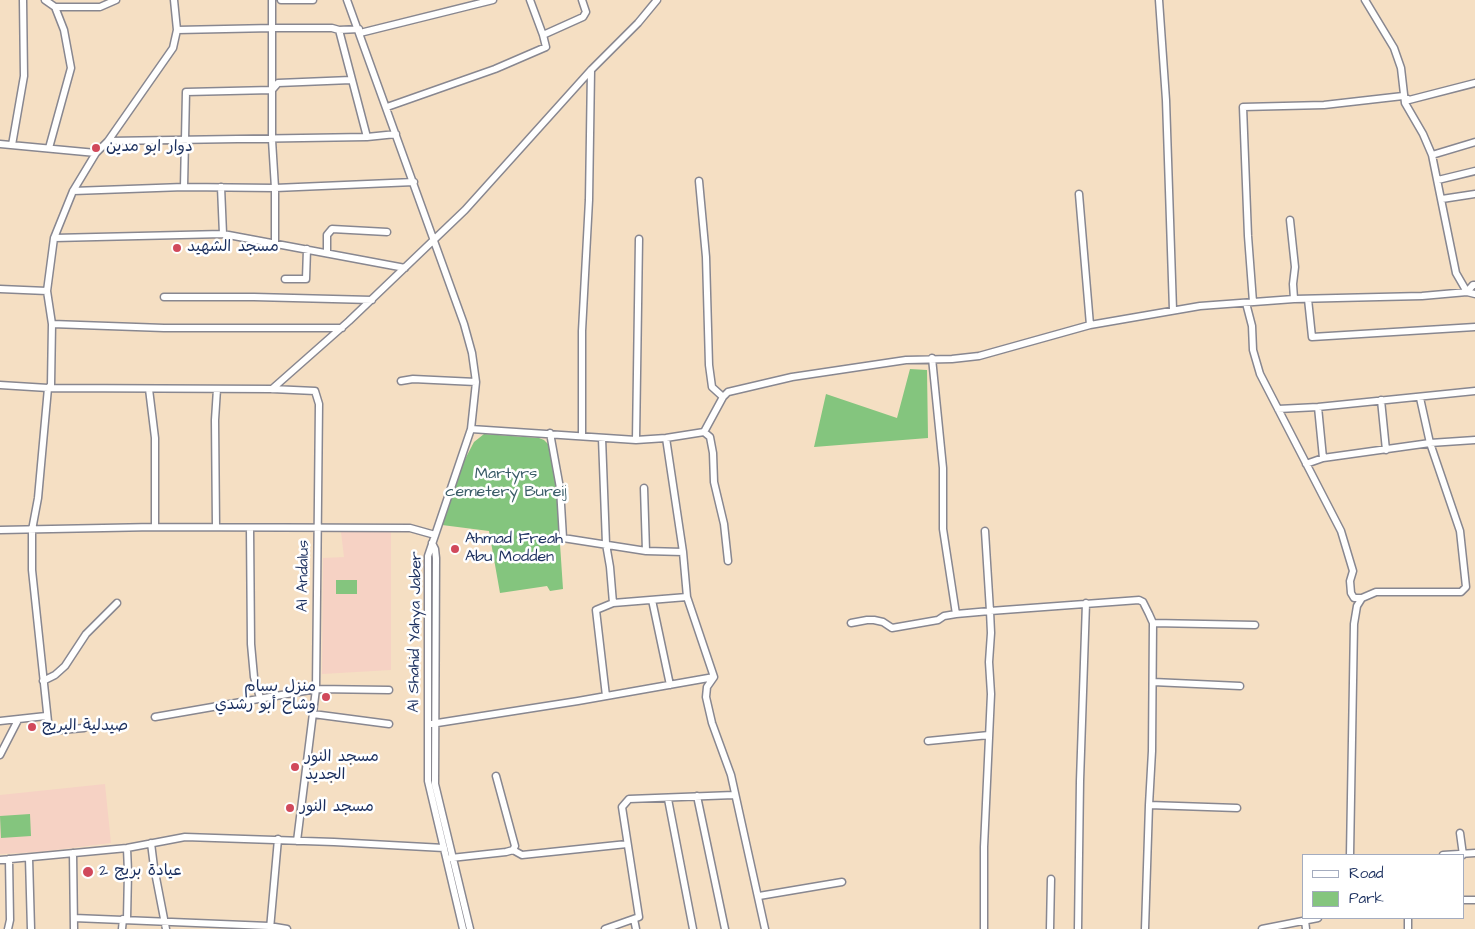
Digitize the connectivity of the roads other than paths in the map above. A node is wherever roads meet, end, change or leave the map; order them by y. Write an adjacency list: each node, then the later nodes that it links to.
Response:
1 (23, 0): 34 (street)
2 (45, 0): 15 (street)
3 (116, 0): 15 (street)
4 (174, 0): 17 (street)
5 (272, 0): 16 (street)
6 (281, 0): 7 (street)
7 (313, 0)
8 (348, 0): 19 (street, Al Shahid Yahya Jaber)
9 (493, 0): 19 (street)
10 (530, 0): 20 (street)
11 (582, 0): 20 (street)
12 (657, 0): 21 (street)
13 (1159, 0): 71 (street)
14 (1364, 0): 25 (street)
15 (55, 7): 35 (street)
16 (273, 28): 17 (street); 18 (street); 24 (street)
17 (177, 30): 31 (street)
18 (339, 30): 19 (street); 22 (street)
19 (360, 31): 26 (street, Al Shahid Yahya Jaber)
20 (543, 35): 26 (street)
21 (591, 70): 54 (street); 93 (street)
22 (351, 80): 24 (street); 28 (street)
23 (1475, 83): 25 (street)
24 (272, 90): 29 (street); 30 (street)
25 (1403, 96): 37 (street); 69 (street)
26 (387, 107): 27 (street, Al Shahid Yahya Jaber)
27 (396, 134): 28 (street); 41 (street, Al Shahid Yahya Jaber)
28 (367, 137): 30 (street)
29 (184, 139): 30 (street); 31 (street); 42 (street)
30 (272, 140): 44 (street)
31 (108, 141): 36 (street)
32 (1475, 142): 37 (street)
33 (0, 144): 34 (street)
34 (12, 145): 35 (street)
35 (49, 148): 36 (street)
36 (96, 153): 45 (street)
37 (1432, 155): 39 (street)
38 (1475, 171): 39 (street)
39 (1438, 180): 48 (street)
40 (699, 181): 85 (street)
41 (414, 182): 44 (street); 54 (street, Al Shahid Yahya Jaber)
42 (184, 187): 43 (street); 45 (street)
43 (221, 187): 44 (street); 51 (street)
44 (275, 188): 55 (street)
45 (72, 191): 52 (street)
46 (1079, 194): 73 (street)
47 (1475, 194): 48 (street)
48 (1442, 200): 63 (street)
49 (1290, 220): 66 (street)
50 (387, 232): 57 (street)
51 (224, 234): 52 (street); 55 (street)
52 (54, 238): 62 (street)
53 (639, 239): 96 (street)
54 (435, 240): 58 (street); 78 (street, Al Shahid Yahya Jaber)
55 (275, 243): 56 (street)
56 (307, 249): 57 (street); 59 (street)
57 (327, 252): 58 (street)
58 (405, 268): 68 (street)
59 (285, 279)
60 (1475, 285): 63 (street)
61 (0, 290): 62 (street)
62 (47, 291): 72 (street)
63 (1467, 292): 64 (street); 67 (street)
64 (1475, 294)
65 (164, 297): 68 (street)
66 (1294, 299): 67 (street); 69 (street)
67 (1308, 299): 74 (street)
68 (372, 300): 75 (street)
69 (1253, 302): 70 (street)
70 (1246, 303): 71 (street); 89 (street)
71 (1173, 310): 73 (street)
72 (52, 324): 75 (street); 80 (street)
73 (1090, 325): 76 (street)
74 (1475, 327)
75 (342, 328): 83 (street)
76 (932, 358): 85 (street); 122 (street)
77 (402, 381): 78 (street)
78 (476, 382): 90 (street, Al Shahid Yahya Jaber)
79 (0, 385): 80 (street)
80 (48, 388): 81 (street); 108 (street)
81 (149, 389): 82 (street); 103 (street)
82 (217, 389): 83 (street); 104 (street)
83 (272, 389): 106 (street, Al Andalus)
84 (1475, 391): 86 (street)
85 (723, 397): 91 (street)
86 (1420, 398): 87 (street); 98 (street)
87 (1381, 400): 88 (street); 99 (street)
88 (1318, 407): 89 (street); 100 (street)
89 (1278, 409): 101 (street)
90 (471, 429): 92 (street); 110 (street, Al Shahid Yahya Jaber)
91 (704, 432): 95 (street); 114 (street)
92 (550, 433): 93 (street); 111 (street)
93 (582, 436): 94 (street)
94 (602, 438): 96 (street); 111 (street)
95 (666, 438): 96 (street); 113 (street)
96 (636, 440)
97 (1475, 440): 98 (street)
98 (1430, 443): 99 (street); 116 (street)
99 (1386, 450): 100 (street)
100 (1323, 458): 101 (street)
101 (1306, 464): 116 (street)
102 (644, 488): 112 (street)
103 (156, 526): 104 (street); 108 (street)
104 (216, 527): 105 (street)
105 (250, 528): 106 (street); 134 (street)
106 (318, 528): 110 (street); 131 (street, Al Andalus)
107 (0, 530): 108 (street)
108 (32, 530): 127 (street)
109 (985, 531): 121 (street)
110 (435, 535): 141 (street, Al Shahid Yahya Jaber)
111 (606, 544): 112 (street); 120 (street)
112 (646, 551): 113 (street)
113 (683, 552): 115 (street)
114 (728, 561)
115 (687, 597): 117 (street); 126 (street)
116 (1362, 598): 161 (street)
117 (652, 600): 120 (street); 129 (street)
118 (117, 602): 127 (street)
119 (1086, 603): 121 (street); 124 (street); 192 (street)
120 (613, 604): 133 (street)
121 (990, 611): 122 (street); 143 (street)
122 (956, 614): 123 (street)
123 (851, 623)
124 (1153, 623): 125 (street); 128 (street)
125 (1255, 625)
126 (714, 677): 129 (street); 147 (street)
127 (43, 681): 136 (street)
128 (1153, 682): 130 (street); 150 (street)
129 (670, 685): 133 (street)
130 (1240, 686)
131 (316, 689): 132 (street); 134 (street); 135 (street, Al Andalus)
132 (389, 690)
133 (606, 696): 141 (street)
134 (260, 698): 137 (street)
135 (313, 714): 140 (street); 154 (street, Al Andalus)
136 (46, 716): 138 (street); 142 (street)
137 (155, 717)
138 (18, 720): 139 (street); 145 (street)
139 (0, 721)
140 (389, 724)
141 (431, 724): 158 (street, Al Shahid Yahya Jaber); 164 (street, Al Shahid Yahya Jaber)
142 (84, 728)
143 (989, 735): 144 (street); 190 (street)
144 (928, 741)
145 (0, 755)
146 (496, 776): 159 (street)
147 (734, 795): 148 (street); 169 (street)
148 (697, 796): 149 (street); 188 (street)
149 (668, 798): 156 (street); 187 (street)
150 (1149, 805): 151 (street); 193 (street)
151 (1236, 808)
152 (1460, 833): 162 (street)
153 (278, 839): 154 (street); 155 (street); 176 (street)
154 (297, 841): 158 (street)
155 (152, 843): 157 (street); 175 (street)
156 (627, 844): 159 (street); 172 (street)
157 (127, 848): 160 (street); 171 (street)
158 (444, 848): 164 (street, Al Shahid Yahya Jaber)
159 (513, 850): 164 (street)
160 (73, 853): 163 (street); 170 (street)
161 (1350, 854)
162 (1463, 854)
163 (29, 858): 165 (street); 178 (street)
164 (450, 858): 183 (street, Al Shahid Yahya Jaber); 184 (street, Al Shahid Yahya Jaber)
165 (9, 859): 166 (street); 177 (street)
166 (0, 860)
167 (1051, 879): 191 (street)
168 (842, 882): 169 (street)
169 (759, 896): 189 (street)
170 (74, 918): 171 (street); 179 (street)
171 (125, 919): 175 (street); 180 (street)
172 (634, 919): 185 (street); 186 (street)
173 (1312, 919): 174 (street)
174 (1305, 920): 194 (street); 195 (street)
175 (165, 921): 176 (street); 181 (street)
176 (270, 928): 182 (street)
177 (8, 929)
178 (31, 929)
179 (74, 929)
180 (122, 929)
181 (166, 929)
182 (287, 929)
183 (463, 929)
184 (470, 929)
185 (605, 929)
186 (636, 929)
187 (693, 929)
188 (725, 929)
189 (766, 929)
190 (984, 929)
191 (1050, 929)
192 (1078, 929)
193 (1145, 929)
194 (1262, 929)
195 (1306, 929)

